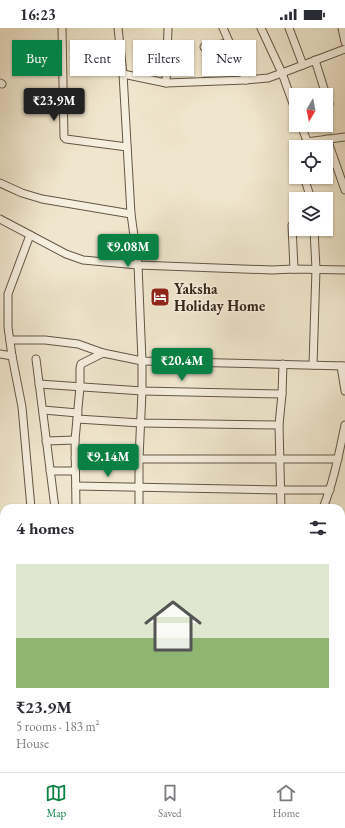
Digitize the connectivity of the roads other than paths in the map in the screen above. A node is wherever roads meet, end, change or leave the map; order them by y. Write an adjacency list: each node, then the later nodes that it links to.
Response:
1 (62, 28): 25 (street)
2 (118, 28): 8 (street)
3 (168, 28): 19 (street)
4 (223, 28): 9 (street)
5 (261, 28): 14 (street)
6 (289, 28): 13 (street)
7 (342, 28): 10 (street)
8 (119, 40)
9 (228, 40)
10 (345, 42)
11 (345, 49): 12 (street)
12 (315, 60): 13 (street); 20 (street)
13 (303, 65): 14 (street)
14 (282, 73): 18 (street); 21 (street)
15 (125, 74): 19 (street)
16 (123, 76): 25 (street)
17 (244, 76): 18 (street)
18 (246, 80): 19 (street)
19 (166, 83)
20 (324, 88)
21 (289, 92)
22 (345, 137): 23 (street)
23 (327, 139): 24 (street); 27 (street)
24 (320, 140)
25 (127, 147): 28 (street)
26 (0, 183): 28 (street)
27 (345, 190)
28 (131, 214): 33 (street)
29 (0, 219): 30 (street)
30 (30, 235): 33 (street); 38 (street)
31 (293, 236): 34 (street)
32 (314, 236): 35 (street)
33 (138, 265): 34 (street); 46 (street)
34 (294, 269): 35 (street)
35 (316, 269): 36 (street); 48 (street)
36 (345, 270)
37 (0, 292): 38 (street)
38 (8, 294): 40 (street)
39 (0, 324): 40 (street)
40 (8, 327): 41 (street)
41 (10, 340): 42 (street); 44 (street)
42 (103, 353): 46 (street); 51 (street)
43 (0, 354): 44 (street)
44 (12, 356): 72 (street)
45 (36, 359): 50 (street)
46 (142, 361): 47 (street); 52 (street)
47 (283, 364): 48 (street); 54 (street)
48 (313, 365): 49 (street)
49 (343, 366): 53 (street)
50 (39, 384): 51 (street); 55 (street)
51 (80, 387): 52 (street); 56 (street)
52 (142, 391): 54 (street); 57 (street)
53 (345, 391)
54 (282, 394): 59 (street)
55 (43, 410): 56 (street); 61 (street)
56 (77, 416): 57 (street); 60 (street)
57 (141, 423): 59 (street); 63 (street)
58 (345, 425): 65 (street)
59 (279, 426): 64 (street)
60 (75, 440): 61 (street); 62 (street)
61 (46, 441): 66 (street)
62 (75, 458): 63 (street); 67 (street)
63 (139, 459): 64 (street); 69 (street)
64 (280, 459): 65 (street); 70 (street)
65 (338, 459): 71 (street)
66 (50, 471): 67 (street); 73 (street)
67 (75, 471): 68 (street)
68 (76, 486): 69 (street); 74 (street)
69 (139, 488): 70 (street); 75 (street)
70 (281, 490): 71 (street); 76 (street)
71 (330, 490): 77 (street)
72 (32, 504)
73 (54, 504)
74 (76, 504)
75 (139, 504)
76 (281, 504)
77 (325, 504)

